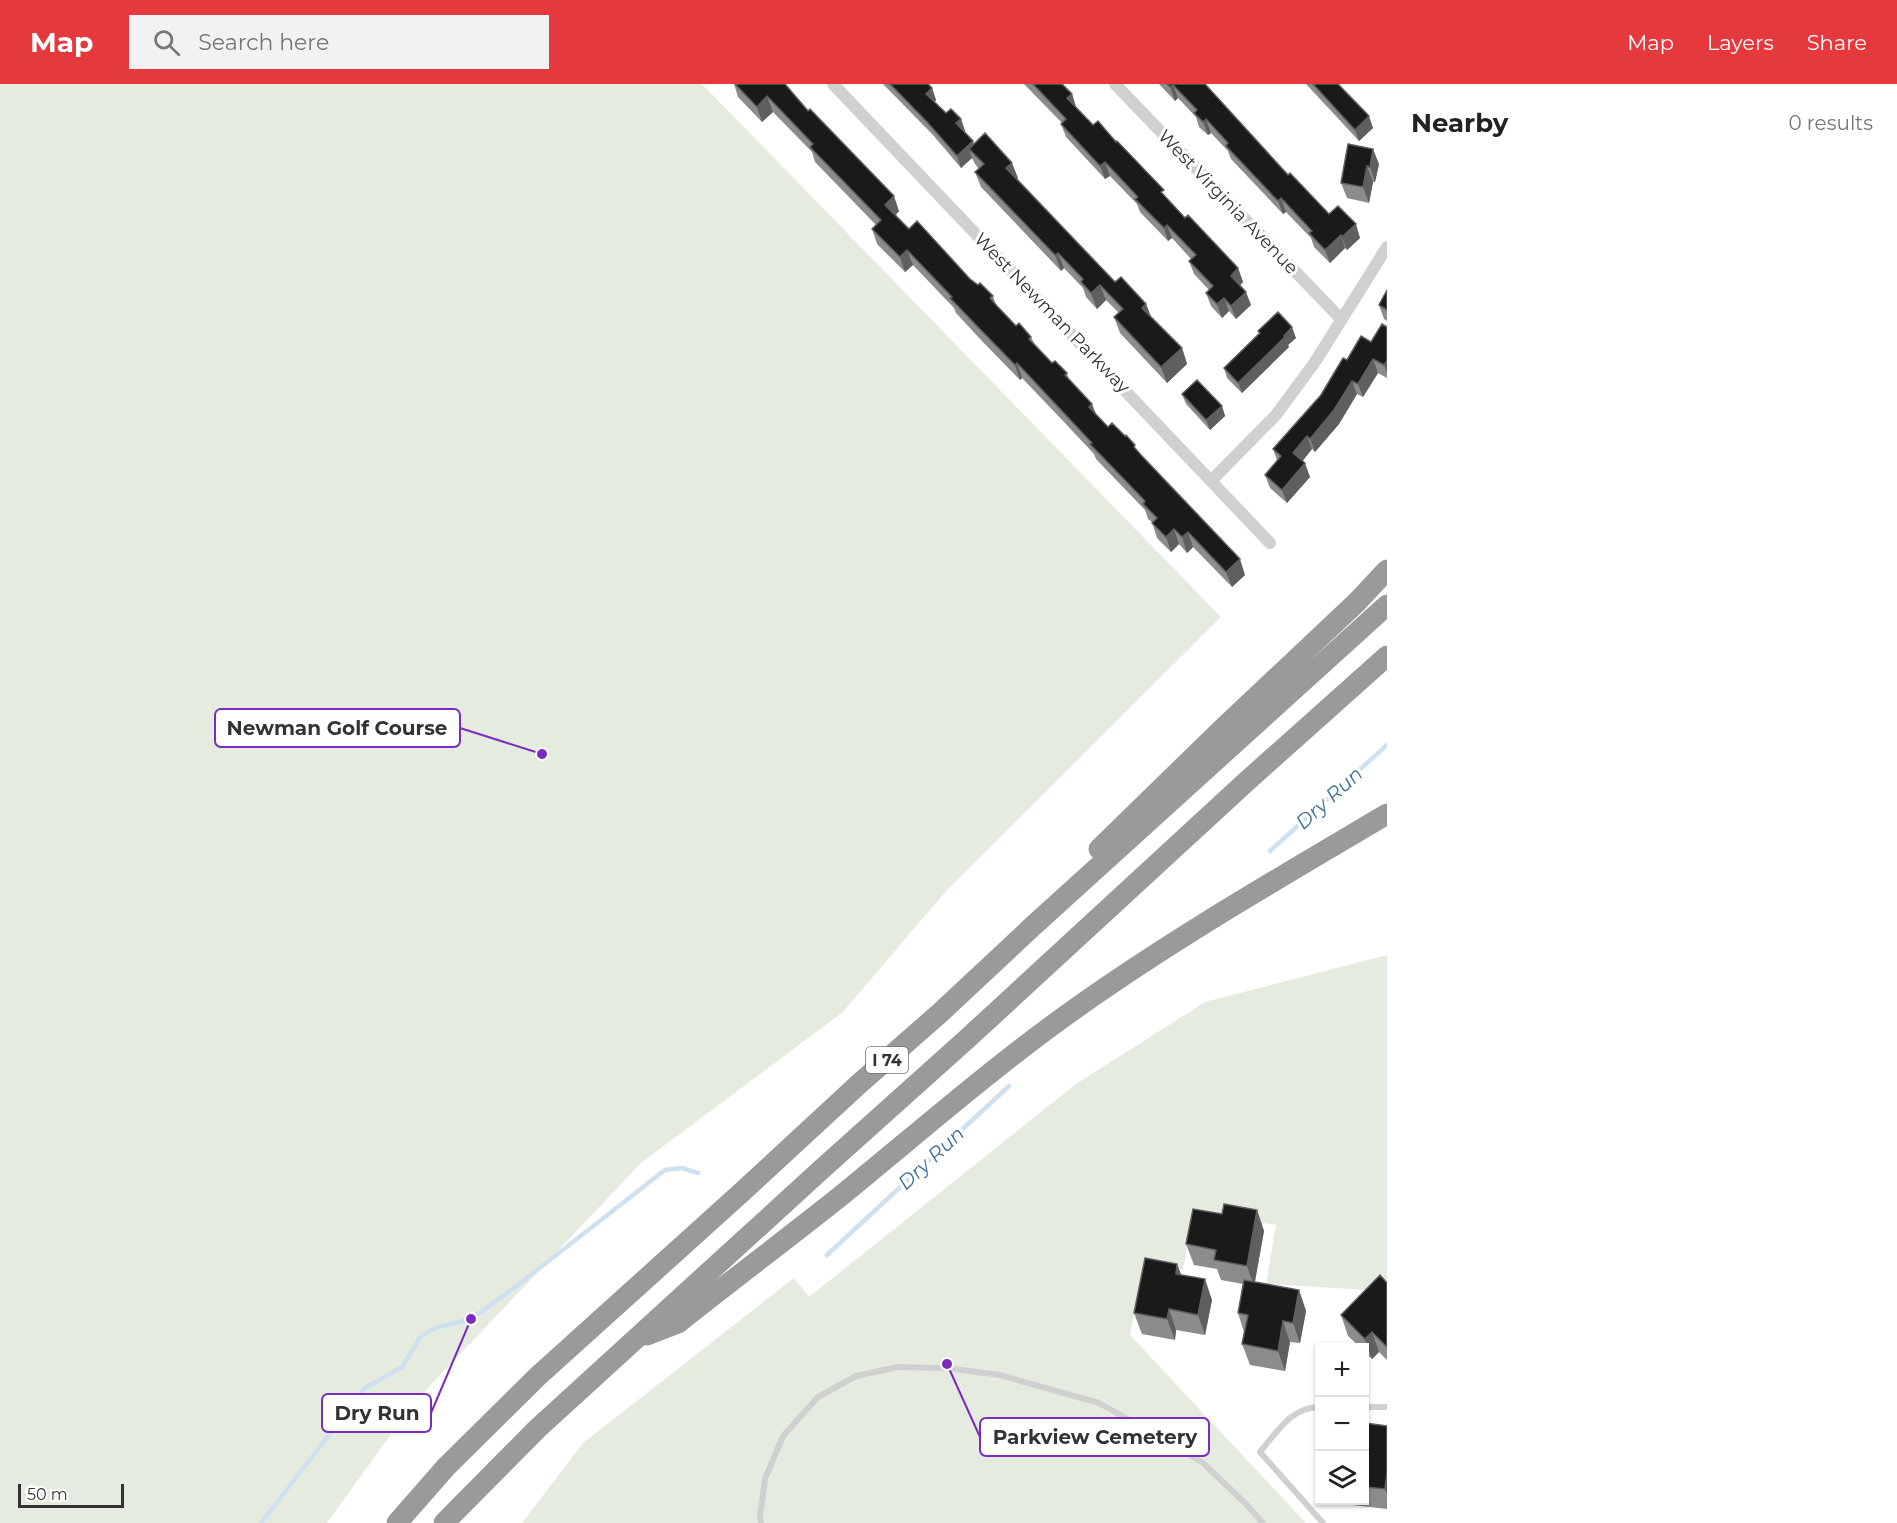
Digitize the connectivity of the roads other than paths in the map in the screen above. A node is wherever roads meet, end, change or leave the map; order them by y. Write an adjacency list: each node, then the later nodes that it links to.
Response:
1 (833, 84): 5 (street, West Newman Parkway)
2 (1115, 84): 4 (street, West Virginia Avenue)
3 (1387, 247): 4 (street)
4 (1341, 319): 5 (street)
5 (1211, 481): 6 (street, West Newman Parkway)
6 (1270, 543)
7 (1387, 570): 11 (highway)
8 (1387, 605): 11 (highway, I 74)
9 (1387, 656): 12 (highway, I 74)
10 (1387, 814): 12 (highway)
11 (860, 1083): 16 (highway, I 74)
12 (635, 1340): 17 (highway, I 74)
13 (1315, 1407): 20 (lane)
14 (1369, 1407): 15 (lane)
15 (1387, 1407)
16 (397, 1523)
17 (444, 1523)
18 (761, 1523): 19 (lane)
19 (1263, 1523)
20 (1323, 1523)

